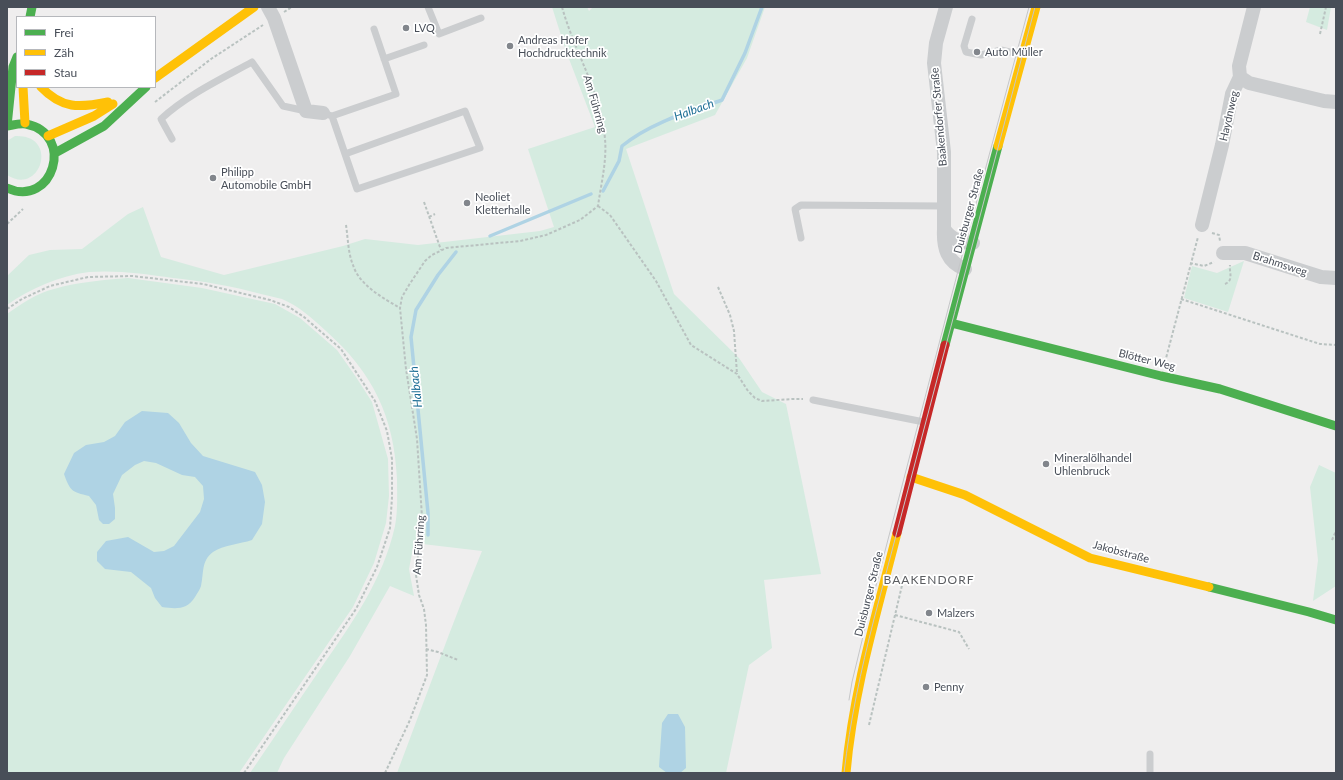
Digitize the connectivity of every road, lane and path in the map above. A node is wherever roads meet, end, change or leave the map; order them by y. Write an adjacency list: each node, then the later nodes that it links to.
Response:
1 (254, 7): 19 (street)
2 (292, 7): 9 (path)
3 (428, 7): 10 (lane)
4 (562, 7): 38 (path, Am Führring)
5 (946, 7): 39 (street, Baakendorfer Straße)
6 (1036, 7): 15 (street, Duisburger Straße)
7 (1254, 7): 18 (street, Haydnweg)
8 (1326, 7): 13 (path)
9 (271, 13): 26 (path); 27 (street)
10 (481, 18)
11 (972, 19): 15 (lane)
12 (374, 29): 16 (lane)
13 (1320, 34)
14 (424, 45): 16 (lane)
15 (1023, 55): 48 (street, Duisburger Straße)
16 (384, 59): 28 (lane)
17 (16, 60): 30 (street)
18 (1240, 77): 25 (street); 45 (street, Haydnweg)
19 (156, 78)
20 (23, 88): 29 (street)
21 (42, 88): 24 (street)
22 (138, 88): 24 (street)
23 (145, 88): 33 (street)
24 (118, 100): 31 (street)
25 (1336, 102)
26 (154, 103)
27 (306, 111): 28 (street); 32 (lane)
28 (327, 115): 34 (lane)
29 (25, 123): 30 (street); 31 (street)
30 (7, 126)
31 (48, 136): 33 (street)
32 (172, 139)
33 (55, 153): 35 (street)
34 (345, 154): 34 (lane)
35 (10, 190): 36 (street)
36 (7, 199)
37 (424, 202): 42 (path)
38 (598, 206): 49 (path, Am Führring); 61 (path)
39 (944, 206): 46 (street, Baakendorfer Straße); 47 (lane)
40 (23, 209): 43 (path)
41 (435, 214): 42 (path)
42 (429, 217): 49 (path)
43 (7, 224)
44 (346, 225): 57 (path)
45 (1201, 227): 50 (path); 51 (path)
46 (944, 229): 48 (street); 52 (street, Baakendorfer Straße)
47 (801, 238)
48 (973, 243): 52 (street, Duisburger Straße)
49 (441, 250): 57 (path, Am Führring)
50 (1227, 253): 51 (path); 53 (street, Brahmsweg); 54 (path)
51 (1190, 263): 56 (path)
52 (965, 269): 59 (street, Duisburger Straße)
53 (1336, 278)
54 (1225, 284)
55 (718, 287): 61 (path)
56 (1181, 299): 60 (path); 62 (path)
57 (400, 308): 73 (path, Am Führring)
58 (7, 309): 77 (path)
59 (951, 322): 62 (street, Blötter Weg); 64 (street, Duisburger Straße)
60 (1336, 345)
61 (737, 374): 63 (path)
62 (1161, 376): 65 (street, Blötter Weg)
63 (813, 400): 64 (lane)
64 (926, 422): 66 (street, Duisburger Straße)
65 (1336, 426)
66 (911, 477): 71 (street, Jakobstraße); 79 (street, Duisburger Straße)
67 (1336, 531): 68 (path)
68 (1332, 540)
69 (905, 570): 70 (path)
70 (894, 615): 72 (path); 75 (path)
71 (1336, 620)
72 (969, 649)
73 (426, 650): 74 (path); 78 (path, Am Führring)
74 (458, 660)
75 (869, 728)
76 (1150, 754): 80 (lane)
77 (244, 773)
78 (385, 773)
79 (846, 773)
80 (1150, 773)

